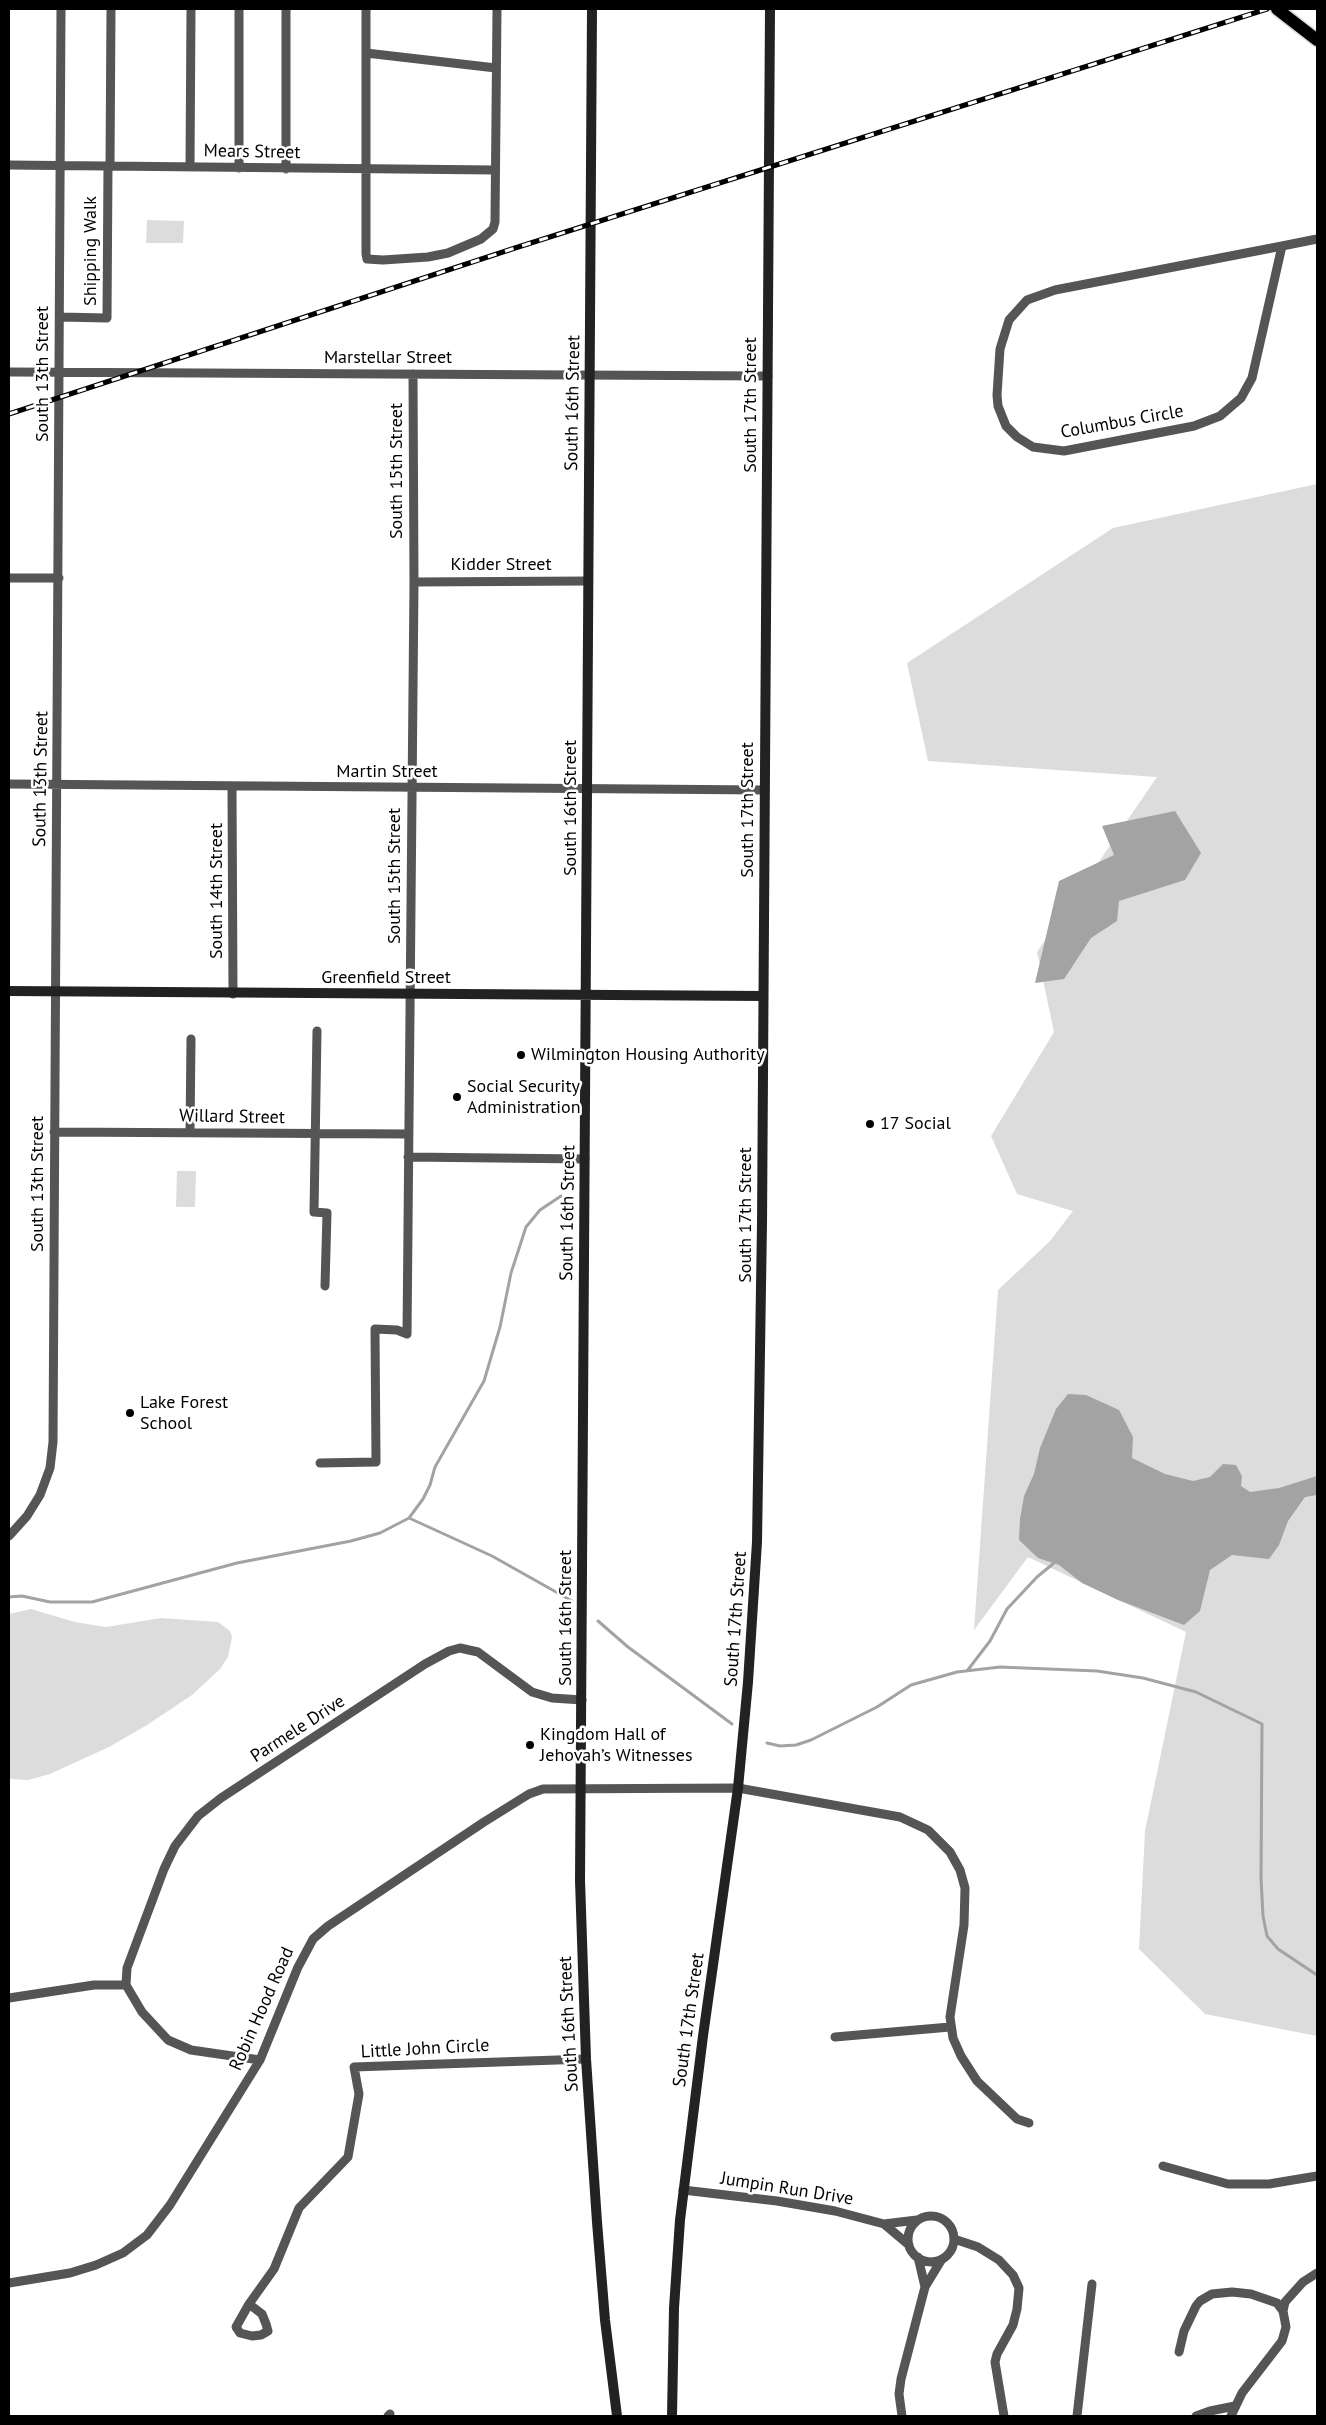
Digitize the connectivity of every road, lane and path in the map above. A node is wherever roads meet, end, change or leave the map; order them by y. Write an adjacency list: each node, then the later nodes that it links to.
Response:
1 (61, 9): 15 (street, South 13th Street)
2 (110, 9): 16 (street, Shipping Walk)
3 (191, 9): 17 (street)
4 (240, 9): 18 (street)
5 (286, 9): 19 (street)
6 (366, 9): 12 (street)
7 (497, 9): 13 (street)
8 (592, 9): 28 (main road, South 16th Street)
9 (770, 9): 29 (main road, South 17th Street)
10 (1277, 9): 11 (main road)
11 (1317, 40)
12 (366, 53): 13 (street); 20 (street)
13 (496, 68): 21 (street)
14 (9, 165): 15 (street, Mears Street)
15 (61, 165): 16 (street, Mears Street); 24 (street, South 13th Street)
16 (109, 166): 17 (street, Mears Street); 24 (street, Shipping Walk)
17 (190, 168): 18 (street, Mears Street)
18 (239, 168): 19 (street, Mears Street)
19 (286, 169): 20 (street, Mears Street)
20 (365, 170): 21 (street, Mears Street); 21 (street)
21 (495, 170)
22 (1317, 239): 23 (street, Columbus Circle)
23 (1282, 246): 23 (street, Columbus Circle)
24 (60, 318): 26 (street, South 13th Street)
25 (9, 372): 26 (street, Marstellar Street)
26 (60, 372): 27 (street, Marstellar Street); 31 (street, South 13th Street)
27 (413, 374): 28 (street, Marstellar Street); 33 (street, South 15th Street)
28 (590, 376): 29 (street, Marstellar Street); 32 (main road, South 16th Street)
29 (768, 376): 39 (main road, South 17th Street)
30 (9, 578): 31 (street)
31 (59, 578): 35 (street, South 13th Street)
32 (588, 581): 33 (street, Kidder Street); 38 (main road, South 16th Street)
33 (414, 582): 37 (street, South 15th Street)
34 (9, 784): 35 (street, Martin Street)
35 (57, 786): 36 (street, Martin Street); 41 (street, South 13th Street)
36 (232, 788): 37 (street, Martin Street); 42 (street, South 14th Street)
37 (410, 788): 38 (street, Martin Street); 43 (street, South 15th Street)
38 (588, 788): 39 (street, Martin Street); 44 (main road, South 16th Street)
39 (765, 790): 45 (main road, South 17th Street)
40 (9, 991): 41 (main road, Greenfield Street)
41 (55, 991): 42 (main road, Greenfield Street); 48 (street, South 13th Street)
42 (234, 994): 43 (main road, Greenfield Street)
43 (411, 994): 44 (main road, Greenfield Street); 51 (street, South 15th Street)
44 (586, 996): 45 (main road, Greenfield Street); 53 (main road, South 16th Street)
45 (763, 996): 58 (main road, South 17th Street)
46 (317, 1031): 50 (street)
47 (191, 1039): 49 (street)
48 (54, 1132): 49 (street, Willard Street); 56 (street, South 13th Street)
49 (190, 1133): 50 (street, Willard Street)
50 (316, 1134): 51 (street, Willard Street); 54 (street)
51 (408, 1134): 52 (street, South 15th Street)
52 (408, 1157): 53 (street); 55 (street, South 15th Street)
53 (585, 1158): 57 (main road, South 16th Street)
54 (325, 1286)
55 (320, 1463)
56 (9, 1536)
57 (582, 1700): 59 (main road, South 16th Street); 60 (street, Parmele Drive)
58 (738, 1788): 59 (street, Robin Hood Road); 62 (street, Robin Hood Road); 69 (main road, South 17th Street)
59 (581, 1789): 64 (main road, South 16th Street); 65 (street, Robin Hood Road)
60 (126, 1985): 61 (street); 65 (street)
61 (9, 1998)
62 (950, 2027): 63 (street); 66 (street)
63 (835, 2037)
64 (586, 2059): 80 (street, Little John Circle); 84 (main road, South 16th Street)
65 (260, 2060): 77 (street, Robin Hood Road)
66 (1029, 2123)
67 (1163, 2166): 68 (street)
68 (1317, 2176)
69 (684, 2190): 71 (street, Jumpin Run Drive); 85 (main road, South 17th Street)
70 (917, 2220): 71 (street, Jumpin Run Drive); 72 (street, Jumpin Run Drive); 73 (street)
71 (884, 2224): 73 (street, Jumpin Run Drive)
72 (954, 2239): 75 (street, Jumpin Run Drive); 87 (street)
73 (909, 2245): 74 (street, Jumpin Run Drive)
74 (918, 2257): 75 (street); 79 (street, Jumpin Run Drive)
75 (942, 2259): 79 (street, Jumpin Run Drive)
76 (1317, 2273): 81 (street)
77 (9, 2283)
78 (1092, 2284): 88 (street)
79 (925, 2286): 86 (street, Jumpin Run Drive)
80 (249, 2304)
81 (1283, 2311): 82 (street); 83 (street)
82 (1179, 2352)
83 (1235, 2406): 89 (street); 90 (street)
84 (618, 2416)
85 (672, 2416)
86 (902, 2416)
87 (1004, 2416)
88 (1077, 2416)
89 (1196, 2416)
90 (1232, 2416)

